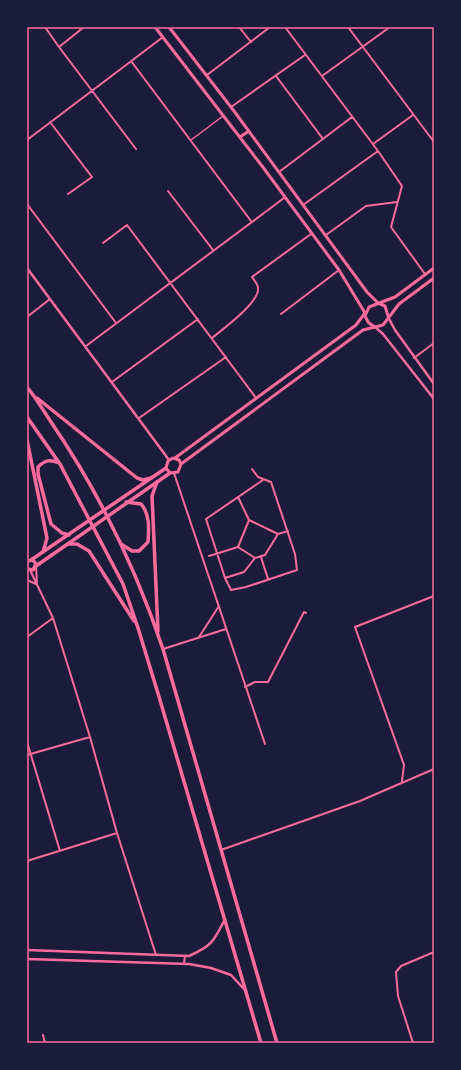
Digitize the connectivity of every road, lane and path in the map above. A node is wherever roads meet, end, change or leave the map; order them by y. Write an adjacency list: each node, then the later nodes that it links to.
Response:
1 (45, 27): 12 (street)
2 (84, 27): 12 (street)
3 (155, 27): 10 (main road)
4 (169, 27): 16 (main road)
5 (239, 27): 11 (street)
6 (270, 27): 11 (street)
7 (286, 27): 14 (street)
8 (348, 27): 13 (street)
9 (390, 27): 13 (street)
10 (163, 37): 15 (street); 22 (main road)
11 (250, 42): 16 (street)
12 (59, 47): 19 (street)
13 (363, 47): 18 (street); 21 (street)
14 (305, 55): 17 (street); 18 (street)
15 (131, 61): 19 (street); 29 (street)
16 (206, 75): 20 (main road)
17 (276, 76): 20 (street); 27 (street)
18 (322, 76): 23 (street)
19 (91, 91): 24 (street); 32 (street)
20 (231, 107): 25 (main road)
21 (413, 115): 30 (street); 31 (street)
22 (223, 116): 26 (main road); 29 (street)
23 (352, 117): 27 (street); 31 (street)
24 (50, 122): 28 (street); 36 (street)
25 (249, 131): 26 (main road); 34 (main road)
26 (240, 137): 37 (main road)
27 (323, 139): 34 (street)
28 (27, 140)
29 (191, 141): 41 (street)
30 (434, 142)
31 (373, 144): 33 (street)
32 (136, 149)
33 (378, 150): 38 (street); 40 (street)
34 (279, 172): 40 (main road)
35 (168, 191): 45 (street)
36 (68, 194)
37 (284, 198): 41 (street); 42 (main road)
38 (397, 202): 43 (street); 49 (street)
39 (27, 204): 59 (street)
40 (303, 205): 43 (main road)
41 (251, 221): 45 (street)
42 (311, 234): 48 (main road); 61 (street)
43 (325, 236): 53 (main road)
44 (103, 243): 51 (street)
45 (213, 250): 51 (street)
46 (27, 268): 52 (street)
47 (434, 268): 49 (main road)
48 (339, 270): 54 (main road); 55 (street)
49 (425, 274): 53 (main road)
50 (434, 278): 56 (main road)
51 (171, 282): 58 (street); 59 (street)
52 (50, 299): 57 (street); 63 (street)
53 (378, 303): 54 (main road); 56 (main road)
54 (365, 313): 60 (main road); 70 (main road)
55 (281, 314)
56 (388, 316): 60 (main road); 65 (street)
57 (27, 317)
58 (198, 319): 61 (street); 66 (street)
59 (116, 324): 63 (street)
60 (373, 326): 71 (street); 78 (main road)
61 (212, 338): 64 (street)
62 (434, 343): 65 (street)
63 (86, 346): 66 (street)
64 (226, 356): 70 (street); 73 (street)
65 (414, 358): 67 (street)
66 (112, 382): 73 (street)
67 (434, 384)
68 (27, 387): 69 (main road)
69 (34, 395): 82 (main road); 91 (main road)
70 (257, 399): 75 (main road)
71 (434, 399)
72 (27, 416): 77 (main road)
73 (139, 418): 76 (street)
74 (27, 440): 94 (main road)
75 (175, 458): 76 (main road); 78 (main road)
76 (169, 460): 79 (main road)
77 (60, 464): 90 (main road); 110 (main road)
78 (181, 464): 81 (main road)
79 (166, 468): 81 (main road); 82 (main road)
80 (252, 469): 83 (street)
81 (172, 473): 84 (main road); 107 (street)
82 (151, 478): 90 (main road)
83 (264, 480): 85 (street); 88 (street)
84 (157, 482): 86 (main road); 112 (main road)
85 (238, 497): 87 (street); 95 (street)
86 (126, 502): 91 (main road); 92 (main road)
87 (249, 520): 89 (street); 93 (street)
88 (288, 531): 89 (street); 103 (street)
89 (278, 534): 97 (street)
90 (69, 535): 94 (main road)
91 (120, 543): 112 (main road)
92 (68, 544): 100 (main road); 110 (main road)
93 (238, 547): 95 (street); 98 (street)
94 (43, 552): 99 (main road)
95 (217, 554): 96 (street); 102 (street)
96 (209, 556)
97 (261, 557): 98 (street); 103 (street)
98 (255, 558): 102 (street)
99 (28, 560): 100 (main road)
100 (36, 566): 101 (main road); 105 (street)
101 (28, 570): 105 (street)
102 (225, 578): 103 (street)
103 (268, 579)
104 (27, 580): 105 (street)
105 (37, 585): 109 (street)
106 (434, 596): 123 (street)
107 (219, 606): 111 (street); 114 (street)
108 (306, 613): 116 (street)
109 (53, 618): 113 (street); 117 (street)
110 (138, 628): 128 (main road)
111 (226, 629): 114 (street); 116 (street)
112 (159, 636): 115 (main road)
113 (27, 637)
114 (199, 638): 115 (street)
115 (163, 649): 125 (main road)
116 (245, 686): 119 (street)
117 (90, 737): 120 (street); 124 (street)
118 (27, 742): 120 (street)
119 (265, 744)
120 (31, 754): 121 (street); 126 (street)
121 (27, 756)
122 (434, 769): 123 (street)
123 (402, 781): 125 (street)
124 (117, 833): 126 (street); 131 (street)
125 (222, 850): 139 (main road)
126 (60, 851): 127 (street)
127 (27, 861)
128 (225, 918): 132 (street); 135 (main road)
129 (27, 950): 131 (street)
130 (434, 952): 140 (street)
131 (156, 955): 132 (street)
132 (185, 956): 134 (street)
133 (27, 957): 134 (street)
134 (184, 963): 135 (street)
135 (245, 990): 138 (main road)
136 (43, 1035): 137 (street)
137 (45, 1043)
138 (261, 1043)
139 (277, 1043)
140 (413, 1043)

